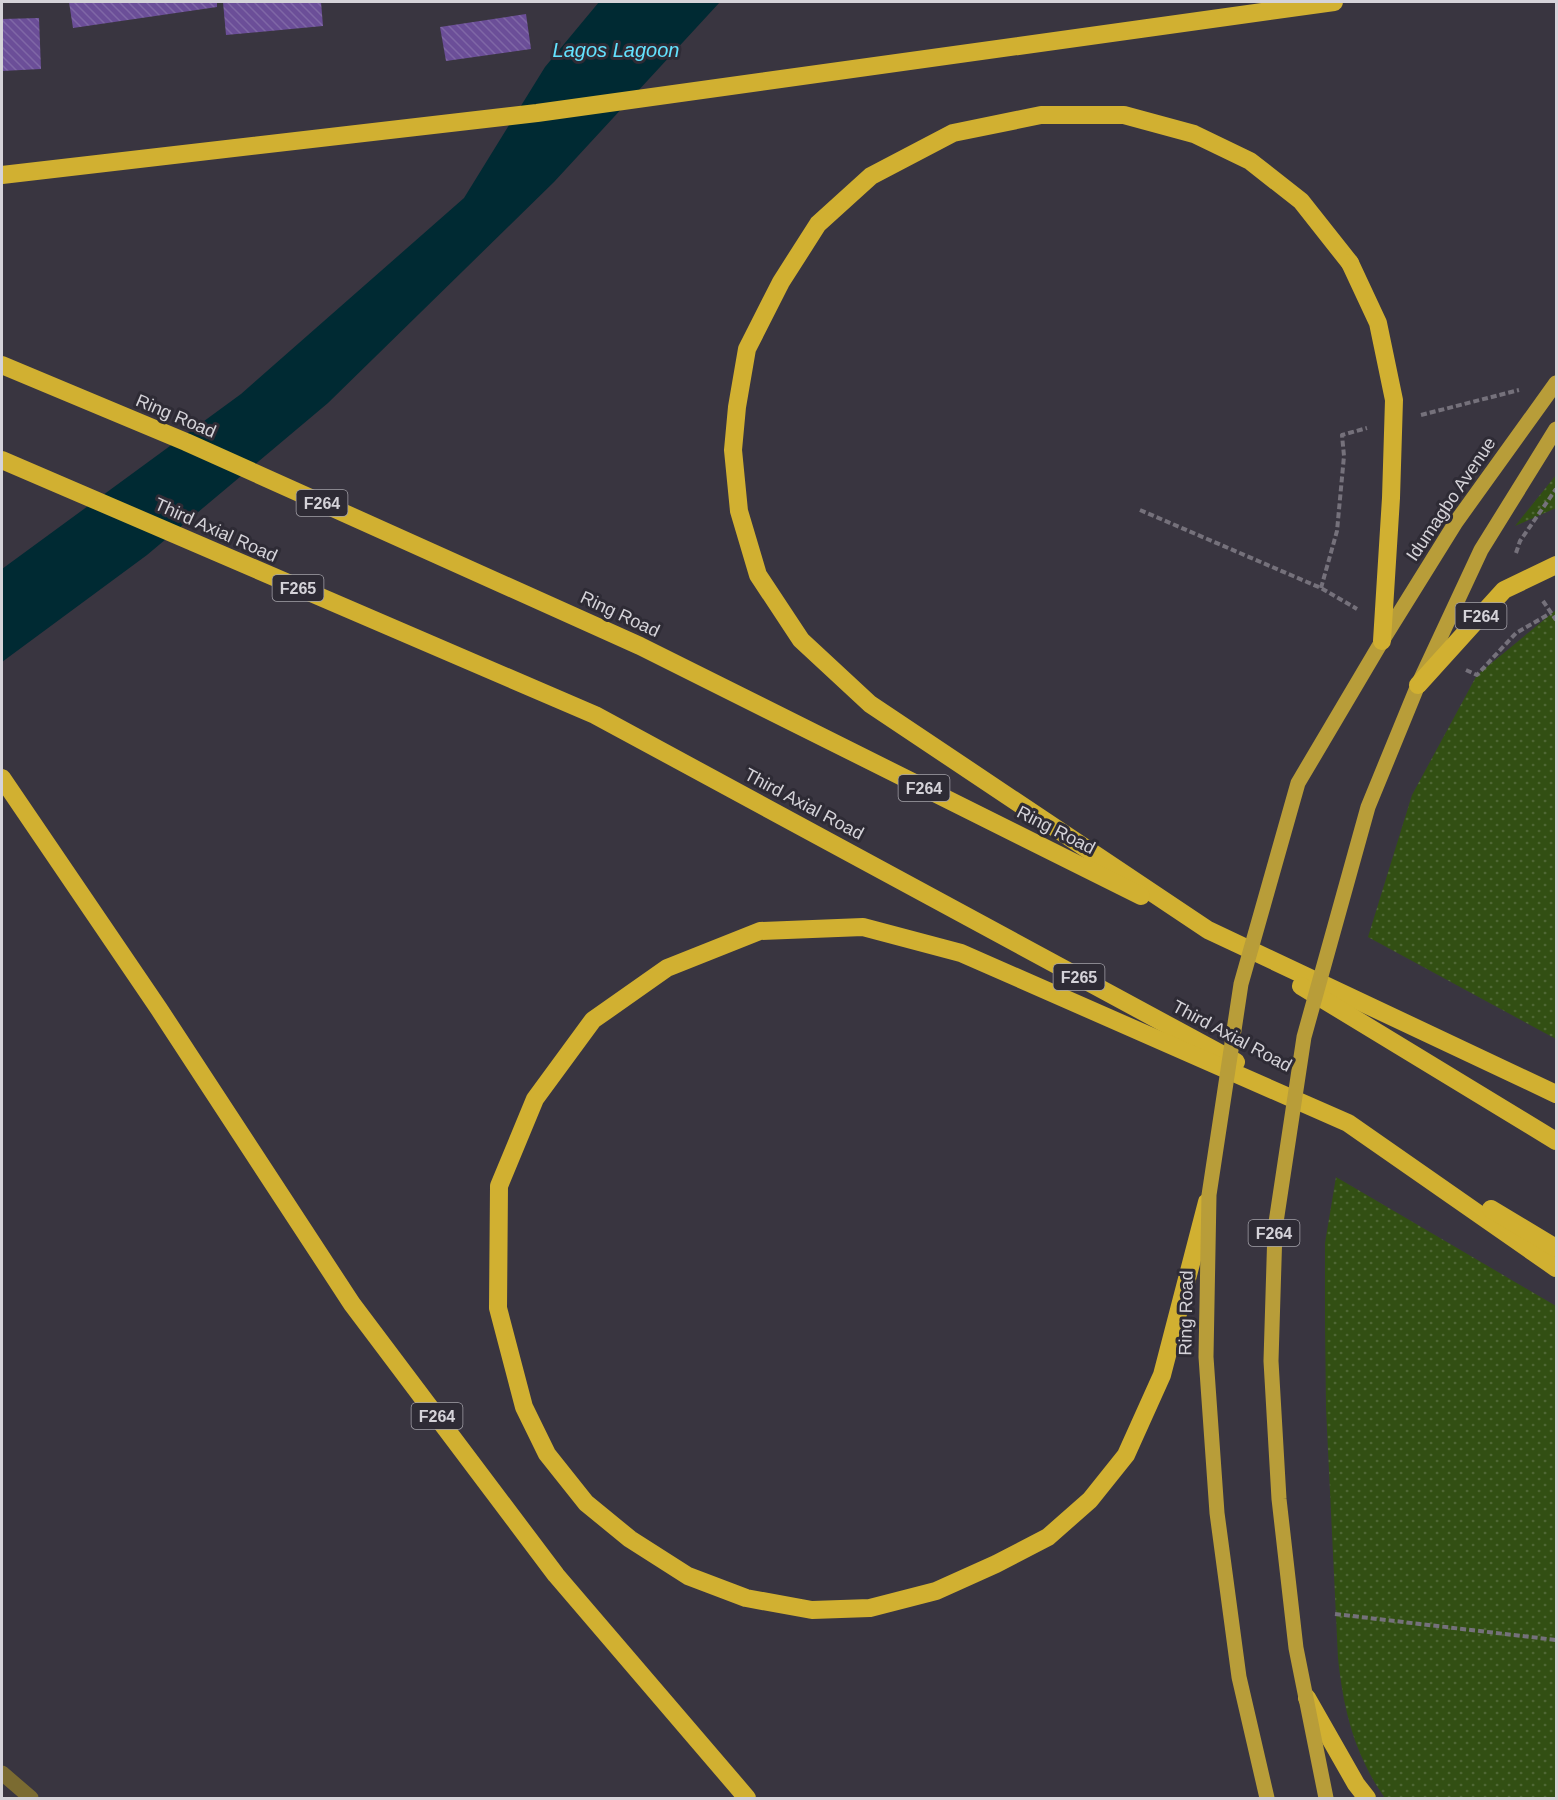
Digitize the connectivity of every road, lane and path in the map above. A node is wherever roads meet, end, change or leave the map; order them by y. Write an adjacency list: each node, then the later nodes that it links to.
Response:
1 (1334, 2): 2 (highway)
2 (2, 175)
3 (2, 365): 15 (highway, Ring Road / F264)
4 (1557, 382): 11 (main road, Idumagbo Avenue, bridge)
5 (1557, 429): 13 (main road, bridge)
6 (2, 460): 17 (highway, Third Axial Road / F265)
7 (1140, 510): 9 (path)
8 (1557, 565): 13 (highway, F264, bridge)
9 (1362, 612)
10 (1551, 613): 12 (path)
11 (1382, 641): 15 (highway, bridge); 19 (main road, Ring Road, bridge)
12 (1466, 669)
13 (1418, 685): 24 (main road, F264, bridge)
14 (2, 778): 27 (highway, F264)
15 (1208, 930): 16 (highway, F264); 18 (highway)
16 (1557, 1094)
17 (1348, 1123): 19 (highway, bridge); 20 (highway, Third Axial Road / F265); 21 (highway)
18 (1557, 1141)
19 (1209, 1196): 28 (main road, Ring Road, bridge)
20 (1557, 1248)
21 (1557, 1268)
22 (1335, 1614): 23 (path)
23 (1557, 1640)
24 (1307, 1698): 29 (main road, F264, bridge); 30 (highway)
25 (2, 1773): 26 (street)
26 (22, 1795)
27 (747, 1798)
28 (1267, 1798)
29 (1326, 1798)
30 (1367, 1798)

